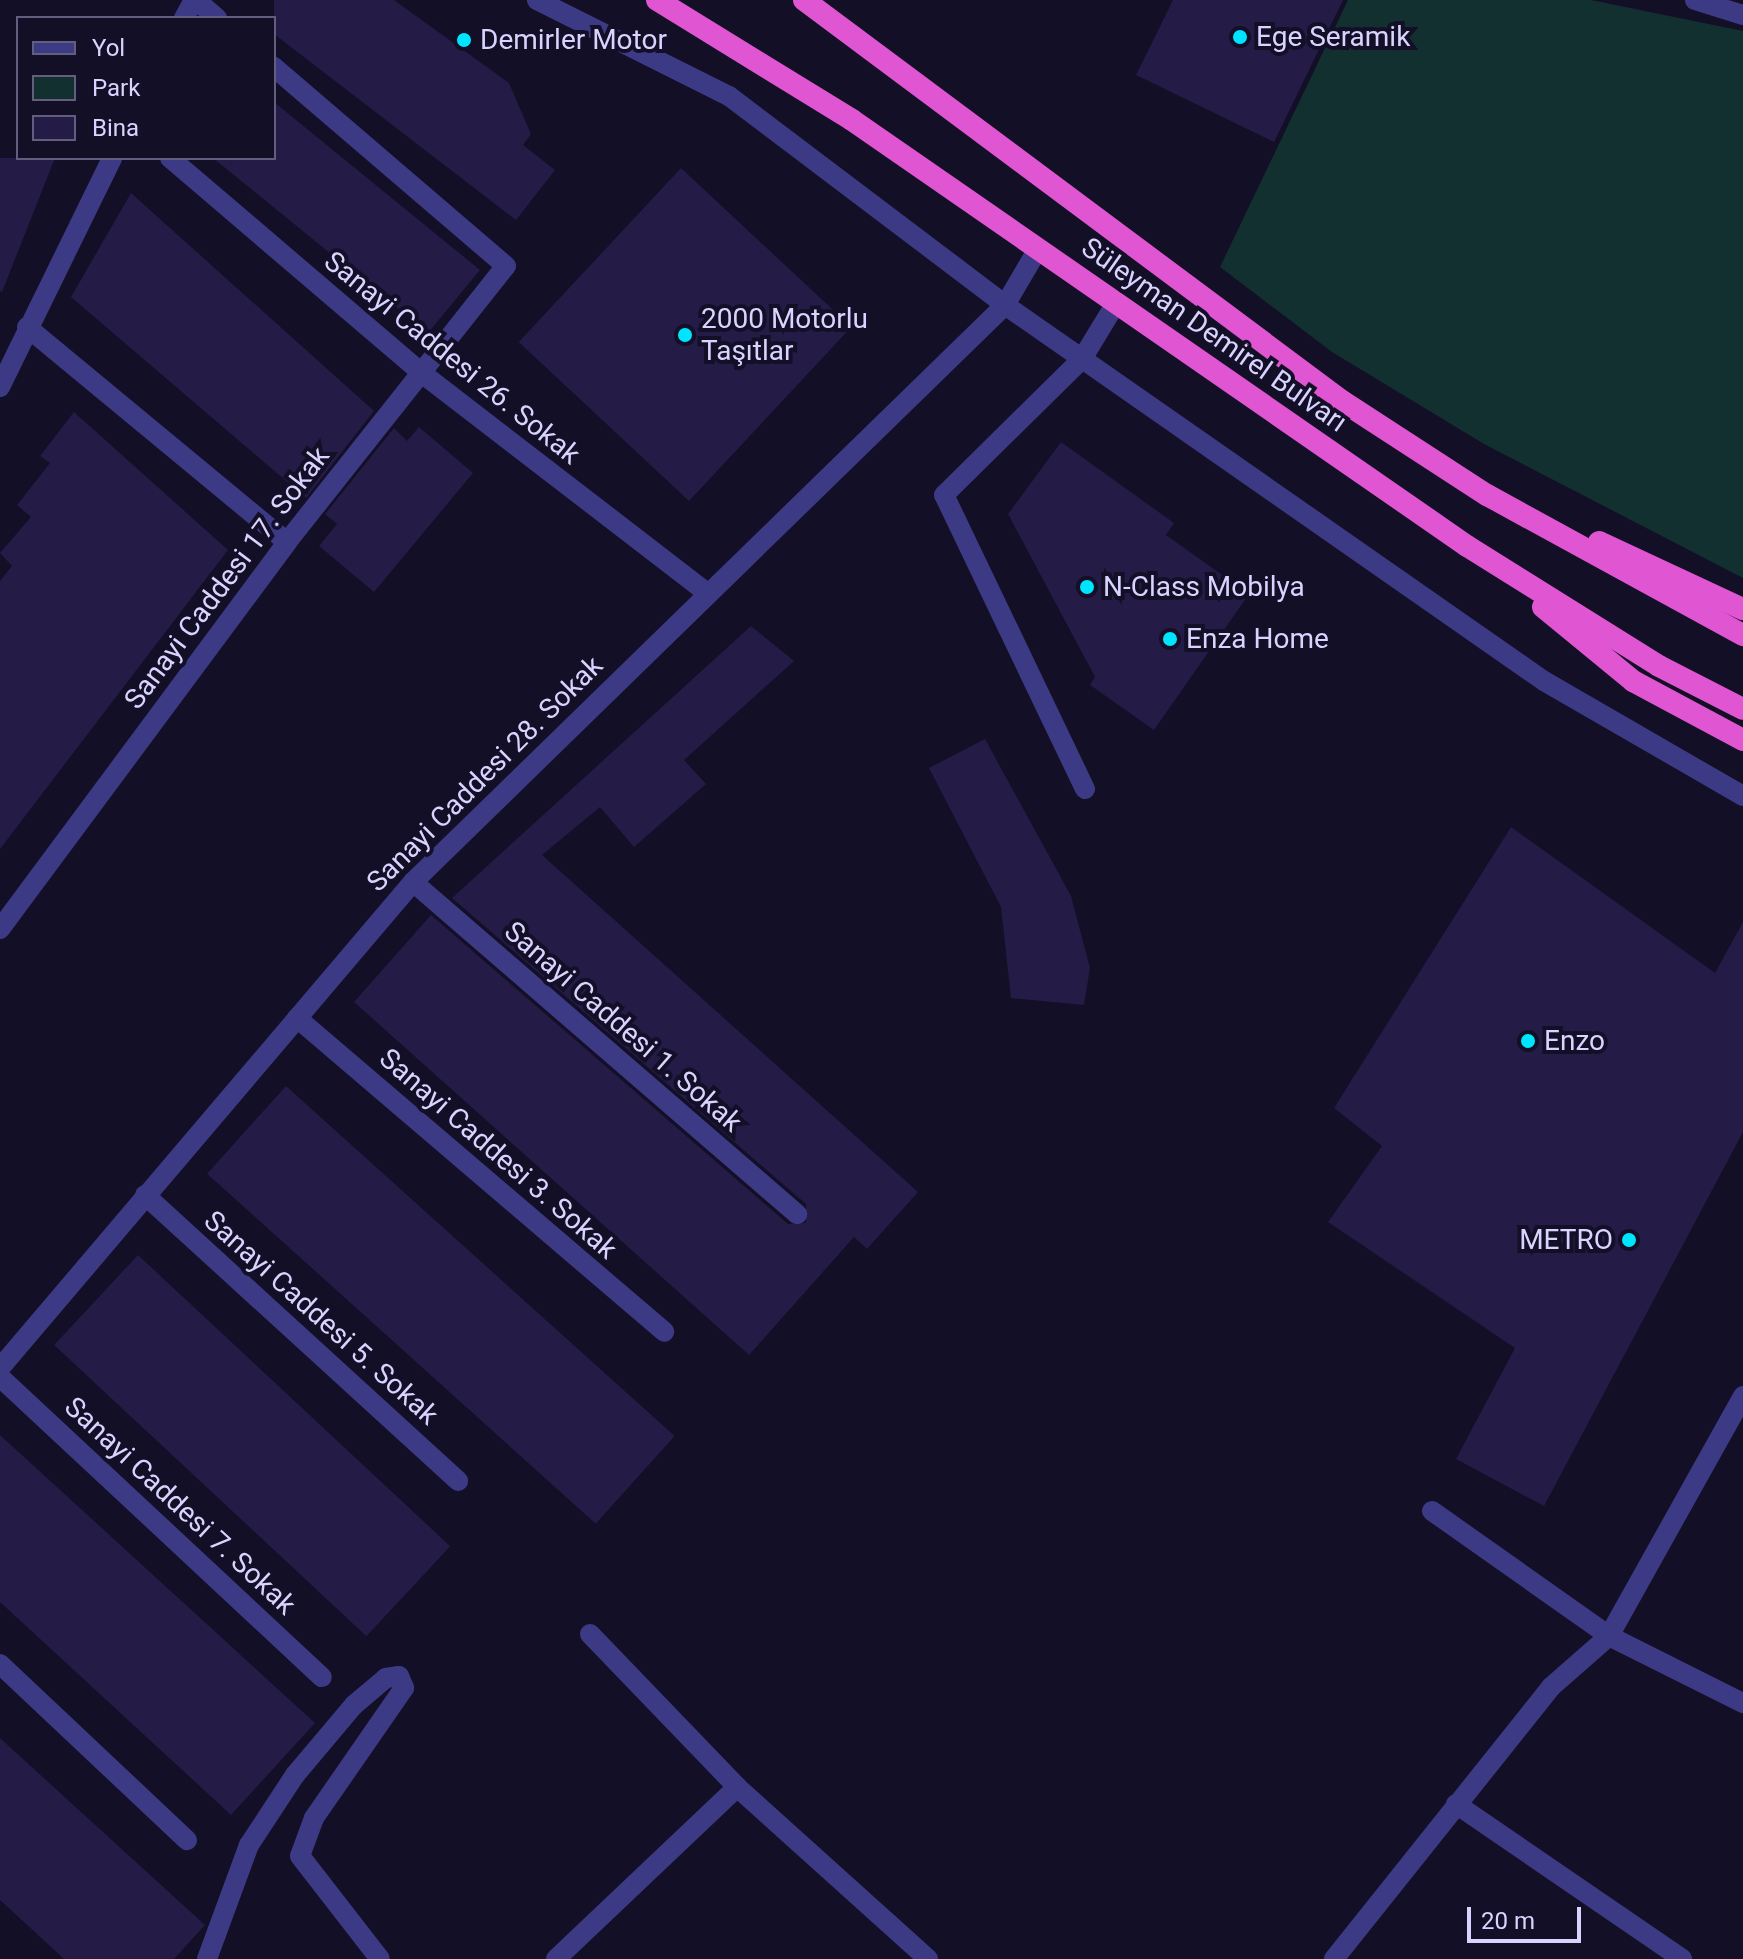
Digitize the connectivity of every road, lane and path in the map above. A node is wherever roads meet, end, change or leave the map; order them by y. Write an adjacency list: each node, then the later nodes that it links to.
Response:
1 (195, 0): 7 (street)
2 (537, 0): 13 (street)
3 (657, 0): 11 (highway, Süleyman Demirel Bulvarı)
4 (1695, 0): 6 (street)
5 (815, 4): 18 (highway, Süleyman Demirel Bulvarı)
6 (1743, 15)
7 (215, 16)
8 (276, 69): 16 (street, Sanayi Caddesi 17. Sokak)
9 (111, 160): 14 (street)
10 (172, 160): 16 (street, Sanayi Caddesi 26. Sokak)
11 (1038, 249): 12 (highway, Süleyman Demirel Bulvarı); 13 (street, Sanayi Caddesi 28. Sokak)
12 (1116, 303): 15 (street); 20 (highway, Süleyman Demirel Bulvarı)
13 (1005, 305): 15 (street); 21 (street, Sanayi Caddesi 28. Sokak)
14 (27, 327): 17 (street); 19 (street)
15 (1082, 359): 26 (street); 27 (street)
16 (419, 371): 19 (street, Sanayi Caddesi 17. Sokak); 21 (street, Sanayi Caddesi 26. Sokak)
17 (0, 387)
18 (1487, 495): 22 (highway); 23 (highway, Süleyman Demirel Bulvarı)
19 (287, 542): 29 (street, Sanayi Caddesi 17. Sokak)
20 (1467, 546): 24 (highway, Süleyman Demirel Bulvarı); 25 (highway)
21 (706, 592): 28 (street, Sanayi Caddesi 28. Sokak)
22 (1743, 609)
23 (1743, 635)
24 (1743, 709)
25 (1743, 740)
26 (1085, 789)
27 (1743, 796)
28 (413, 882): 30 (street, Sanayi Caddesi 28. Sokak); 32 (street, Sanayi Caddesi 1. Sokak)
29 (0, 929)
30 (297, 1018): 31 (street, Sanayi Caddesi 28. Sokak); 33 (street, Sanayi Caddesi 3. Sokak)
31 (145, 1195): 34 (street, Sanayi Caddesi 28. Sokak); 37 (street, Sanayi Caddesi 5. Sokak)
32 (797, 1214)
33 (664, 1332)
34 (0, 1368)
35 (0, 1377): 42 (street, Sanayi Caddesi 7. Sokak)
36 (1743, 1396): 40 (street)
37 (458, 1481)
38 (1432, 1511): 40 (street)
39 (590, 1634): 44 (street)
40 (1609, 1636): 43 (street); 45 (street)
41 (0, 1664): 46 (street)
42 (322, 1677)
43 (1743, 1703)
44 (737, 1787): 49 (street); 50 (street)
45 (1456, 1804): 51 (street); 52 (street)
46 (187, 1840)
47 (207, 1959): 48 (street)
48 (380, 1959)
49 (556, 1959)
50 (928, 1959)
51 (1334, 1959)
52 (1682, 1959)

